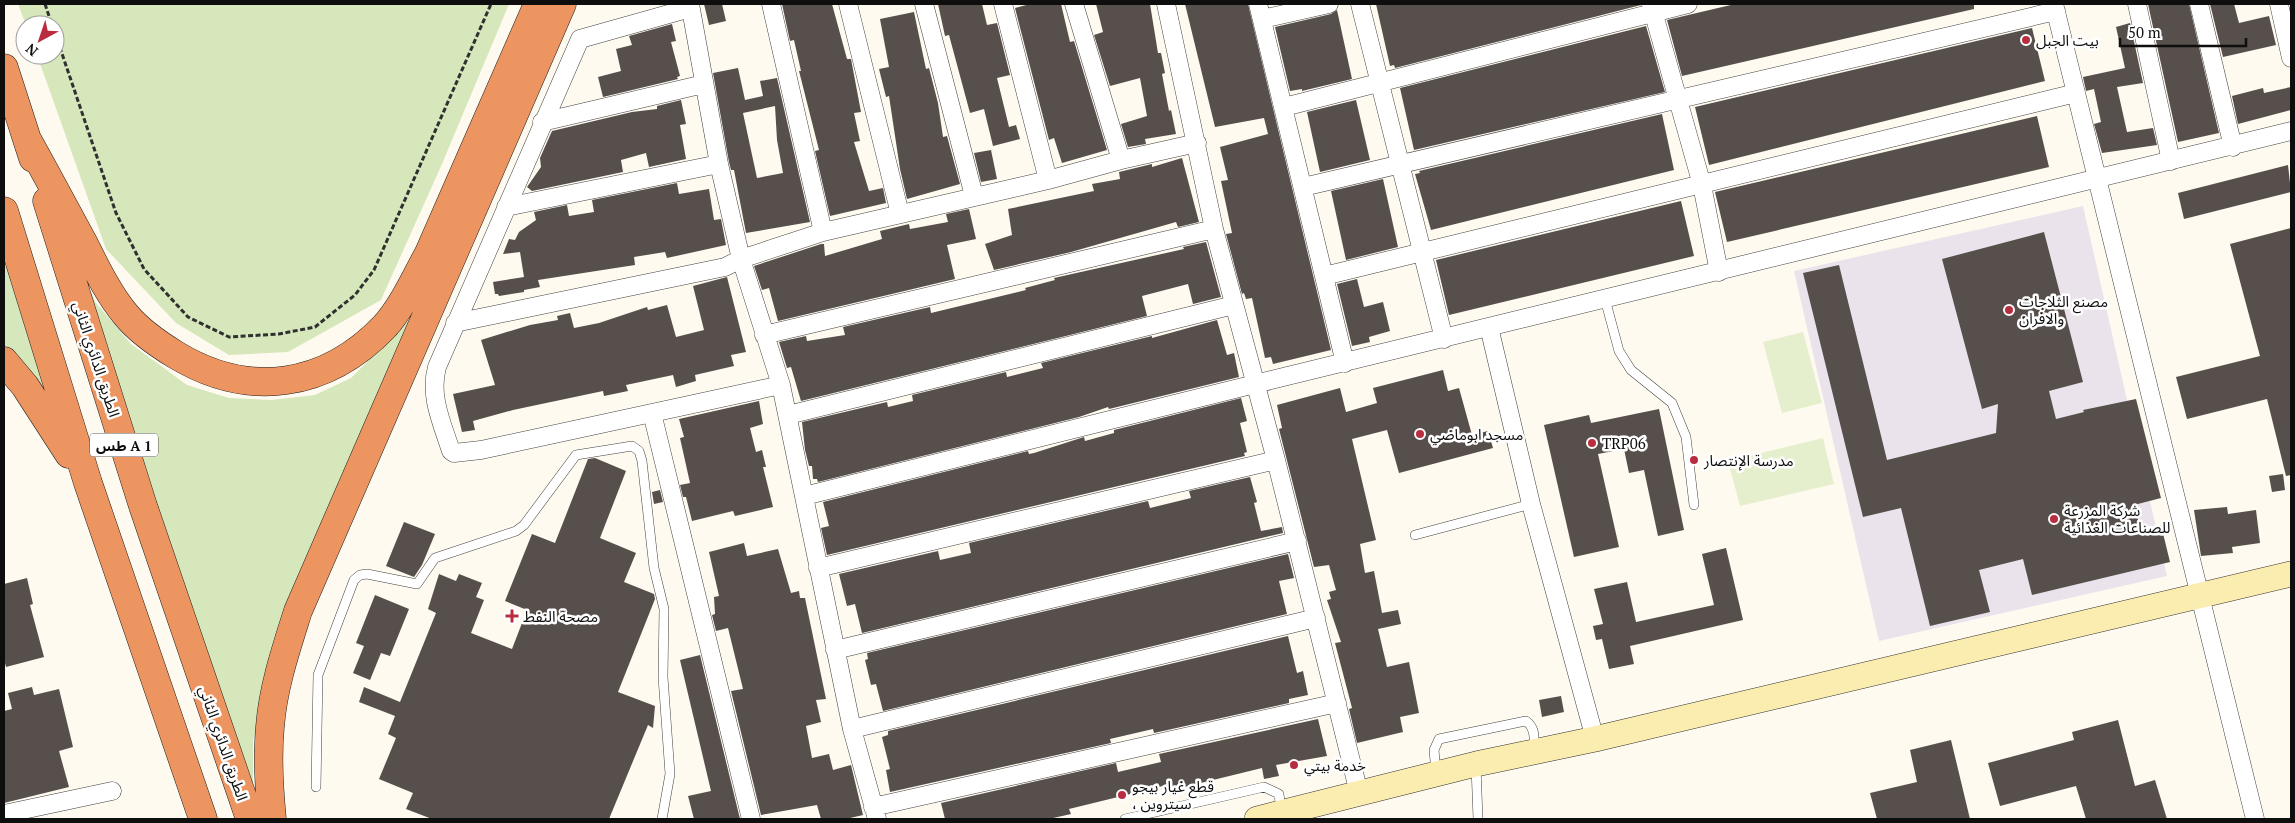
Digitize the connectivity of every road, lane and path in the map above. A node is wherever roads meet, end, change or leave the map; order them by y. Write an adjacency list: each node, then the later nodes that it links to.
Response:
1 (491, 4): 21 (path)
2 (538, 4): 30 (highway)
3 (562, 4): 90 (highway)
4 (771, 4): 46 (street)
5 (848, 4): 44 (street)
6 (924, 4): 41 (street)
7 (1003, 4): 38 (street)
8 (1074, 4): 33 (street)
9 (1166, 4): 31 (street)
10 (1329, 4): 19 (street)
11 (1360, 4): 23 (street)
12 (1688, 4): 17 (street)
13 (2137, 4): 34 (street)
14 (2199, 4): 32 (street)
15 (2279, 4): 20 (street)
16 (690, 6): 24 (street); 28 (street)
17 (1652, 8): 23 (street); 26 (street)
18 (2055, 8): 25 (street); 26 (street)
19 (1260, 12): 27 (street)
20 (2291, 58)
21 (65, 63)
22 (4, 68): 30 (highway, الطريق الدائري الثاني / طس A 1)
23 (1380, 82): 27 (street); 36 (street)
24 (704, 84): 28 (street); 35 (street)
25 (2076, 93): 37 (street); 39 (street)
26 (1679, 99): 36 (street); 39 (street)
27 (1284, 107): 40 (street)
28 (542, 122): 42 (street)
29 (2291, 132): 32 (street)
30 (28, 141): 89 (highway, الطريق الدائري الثاني / طس A 1)
31 (1197, 143): 33 (street); 45 (street)
32 (2233, 147): 34 (street)
33 (1122, 160): 38 (street)
34 (2171, 161): 37 (street)
35 (719, 164): 42 (street); 48 (street)
36 (1400, 164): 40 (street); 47 (street)
37 (2097, 179): 49 (street); 72 (street)
38 (1048, 180): 41 (street)
39 (1702, 185): 47 (street); 49 (street)
40 (1303, 187): 50 (street)
41 (974, 196): 44 (street)
42 (506, 207): 53 (street)
43 (4, 211): 64 (highway, طس A 1)
44 (900, 214): 46 (street)
45 (1214, 229): 52 (street); 55 (street)
46 (823, 232): 48 (street)
47 (1423, 252): 50 (street); 56 (street)
48 (740, 259): 53 (street); 55 (street)
49 (1719, 272): 51 (street)
50 (1324, 276): 58 (street)
51 (1605, 299): 54 (street); 67 (lane)
52 (1234, 305): 59 (street); 62 (street)
53 (455, 323): 61 (street)
54 (1489, 327): 56 (street); 66 (street)
55 (764, 334): 60 (street)
56 (1444, 339): 58 (street)
57 (4, 361): 64 (highway)
58 (1345, 363): 59 (street)
59 (1255, 384): 63 (street); 65 (street)
60 (781, 385): 61 (street); 62 (street)
61 (652, 413): 92 (street)
62 (788, 416): 65 (street)
63 (1276, 460): 69 (street); 70 (street)
64 (88, 483): 88 (highway, طس A 1)
65 (804, 496): 70 (street)
66 (1530, 504): 68 (lane); 77 (street)
67 (1694, 505)
68 (1415, 535)
69 (1297, 542): 73 (street); 74 (street)
70 (818, 568): 74 (street)
71 (2291, 574): 72 (street)
72 (2200, 597): 77 (street); 96 (street)
73 (1316, 618): 75 (street); 76 (street)
74 (835, 650): 76 (street)
75 (1336, 704): 83 (street); 84 (street)
76 (852, 729): 84 (street)
77 (1596, 739): 78 (street)
78 (1534, 751): 79 (street); 80 (lane)
79 (1476, 764): 80 (street); 95 (lane)
80 (1436, 774): 83 (street)
81 (316, 787): 91 (lane)
82 (112, 791): 86 (street)
83 (1359, 793): 85 (street)
84 (875, 813)
85 (1281, 813): 87 (lane); 94 (street)
86 (4, 814)
87 (1138, 818): 93 (lane)
88 (203, 819)
89 (250, 819)
90 (272, 819)
91 (662, 819)
92 (751, 819)
93 (1125, 819)
94 (1257, 819)
95 (1478, 819)
96 (2255, 819)

